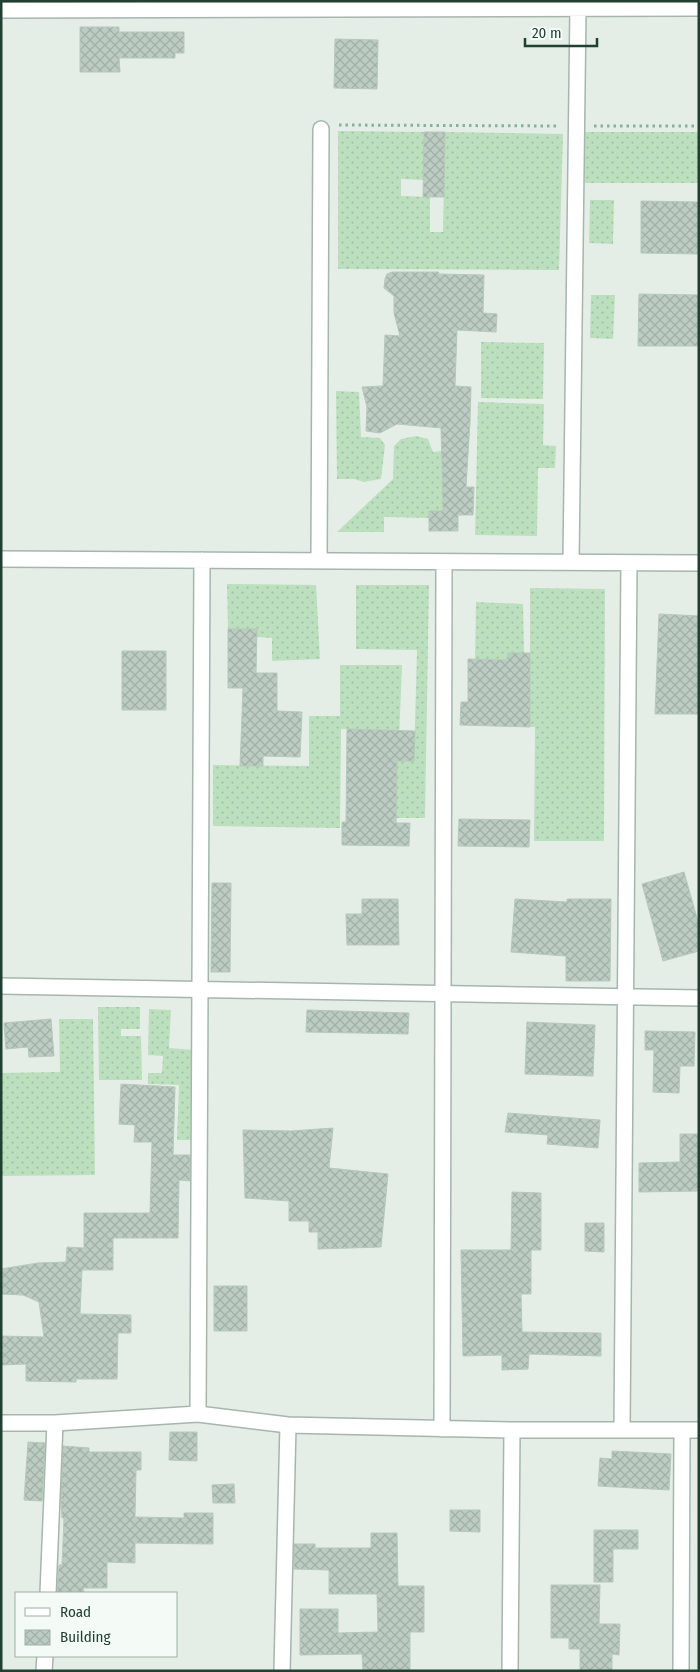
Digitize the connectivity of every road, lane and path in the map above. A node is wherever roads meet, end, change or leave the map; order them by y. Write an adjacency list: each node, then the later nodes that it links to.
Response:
1 (578, 8): 2 (street); 3 (street); 4 (street)
2 (699, 8)
3 (1, 10)
4 (576, 126): 5 (path); 6 (path); 11 (street)
5 (699, 126)
6 (321, 129): 9 (street)
7 (1, 559): 8 (street)
8 (202, 560): 9 (street); 15 (street)
9 (319, 561): 10 (street)
10 (444, 562): 11 (street); 16 (street)
11 (571, 562): 12 (street)
12 (629, 562): 13 (street); 17 (street)
13 (699, 563)
14 (1, 986): 15 (street)
15 (199, 989): 16 (street); 19 (street)
16 (442, 994): 17 (street); 23 (street)
17 (625, 997): 18 (street); 25 (street)
18 (699, 998)
19 (198, 1414): 21 (street); 22 (street)
20 (1, 1423): 21 (street)
21 (55, 1423): 28 (street)
22 (288, 1425): 23 (street); 31 (street)
23 (442, 1429): 24 (street)
24 (512, 1430): 25 (street); 32 (street)
25 (622, 1430): 26 (street)
26 (682, 1430): 27 (street); 33 (street)
27 (699, 1430)
28 (48, 1592)
29 (45, 1657): 30 (street)
30 (44, 1671)
31 (282, 1671)
32 (510, 1671)
33 (681, 1671)

